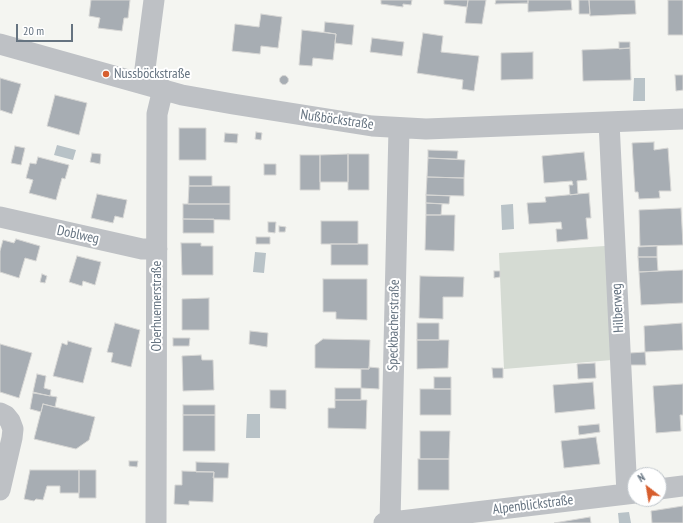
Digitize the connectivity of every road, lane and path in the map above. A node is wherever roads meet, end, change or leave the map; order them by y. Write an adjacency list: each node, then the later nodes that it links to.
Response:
1 (154, 0): 3 (street)
2 (0, 44): 3 (street, Nußböckstraße)
3 (143, 84): 4 (street, Nußböckstraße)
4 (163, 89): 7 (street, Nußböckstraße); 9 (street, Oberhuemerstraße)
5 (683, 119): 6 (street, Nußböckstraße)
6 (609, 122): 7 (street, Nußböckstraße); 11 (street, Hilberweg)
7 (398, 128): 18 (street, Speckbacherstraße)
8 (0, 217): 9 (street, Doblweg)
9 (157, 249): 17 (street, Oberhuemerstraße)
10 (0, 413): 14 (street)
11 (629, 467)
12 (683, 486): 13 (street)
13 (667, 488)
14 (0, 490)
15 (627, 494): 16 (street, Alpenblickstraße)
16 (504, 516): 18 (street, Alpenblickstraße)
17 (156, 523)
18 (387, 523)

